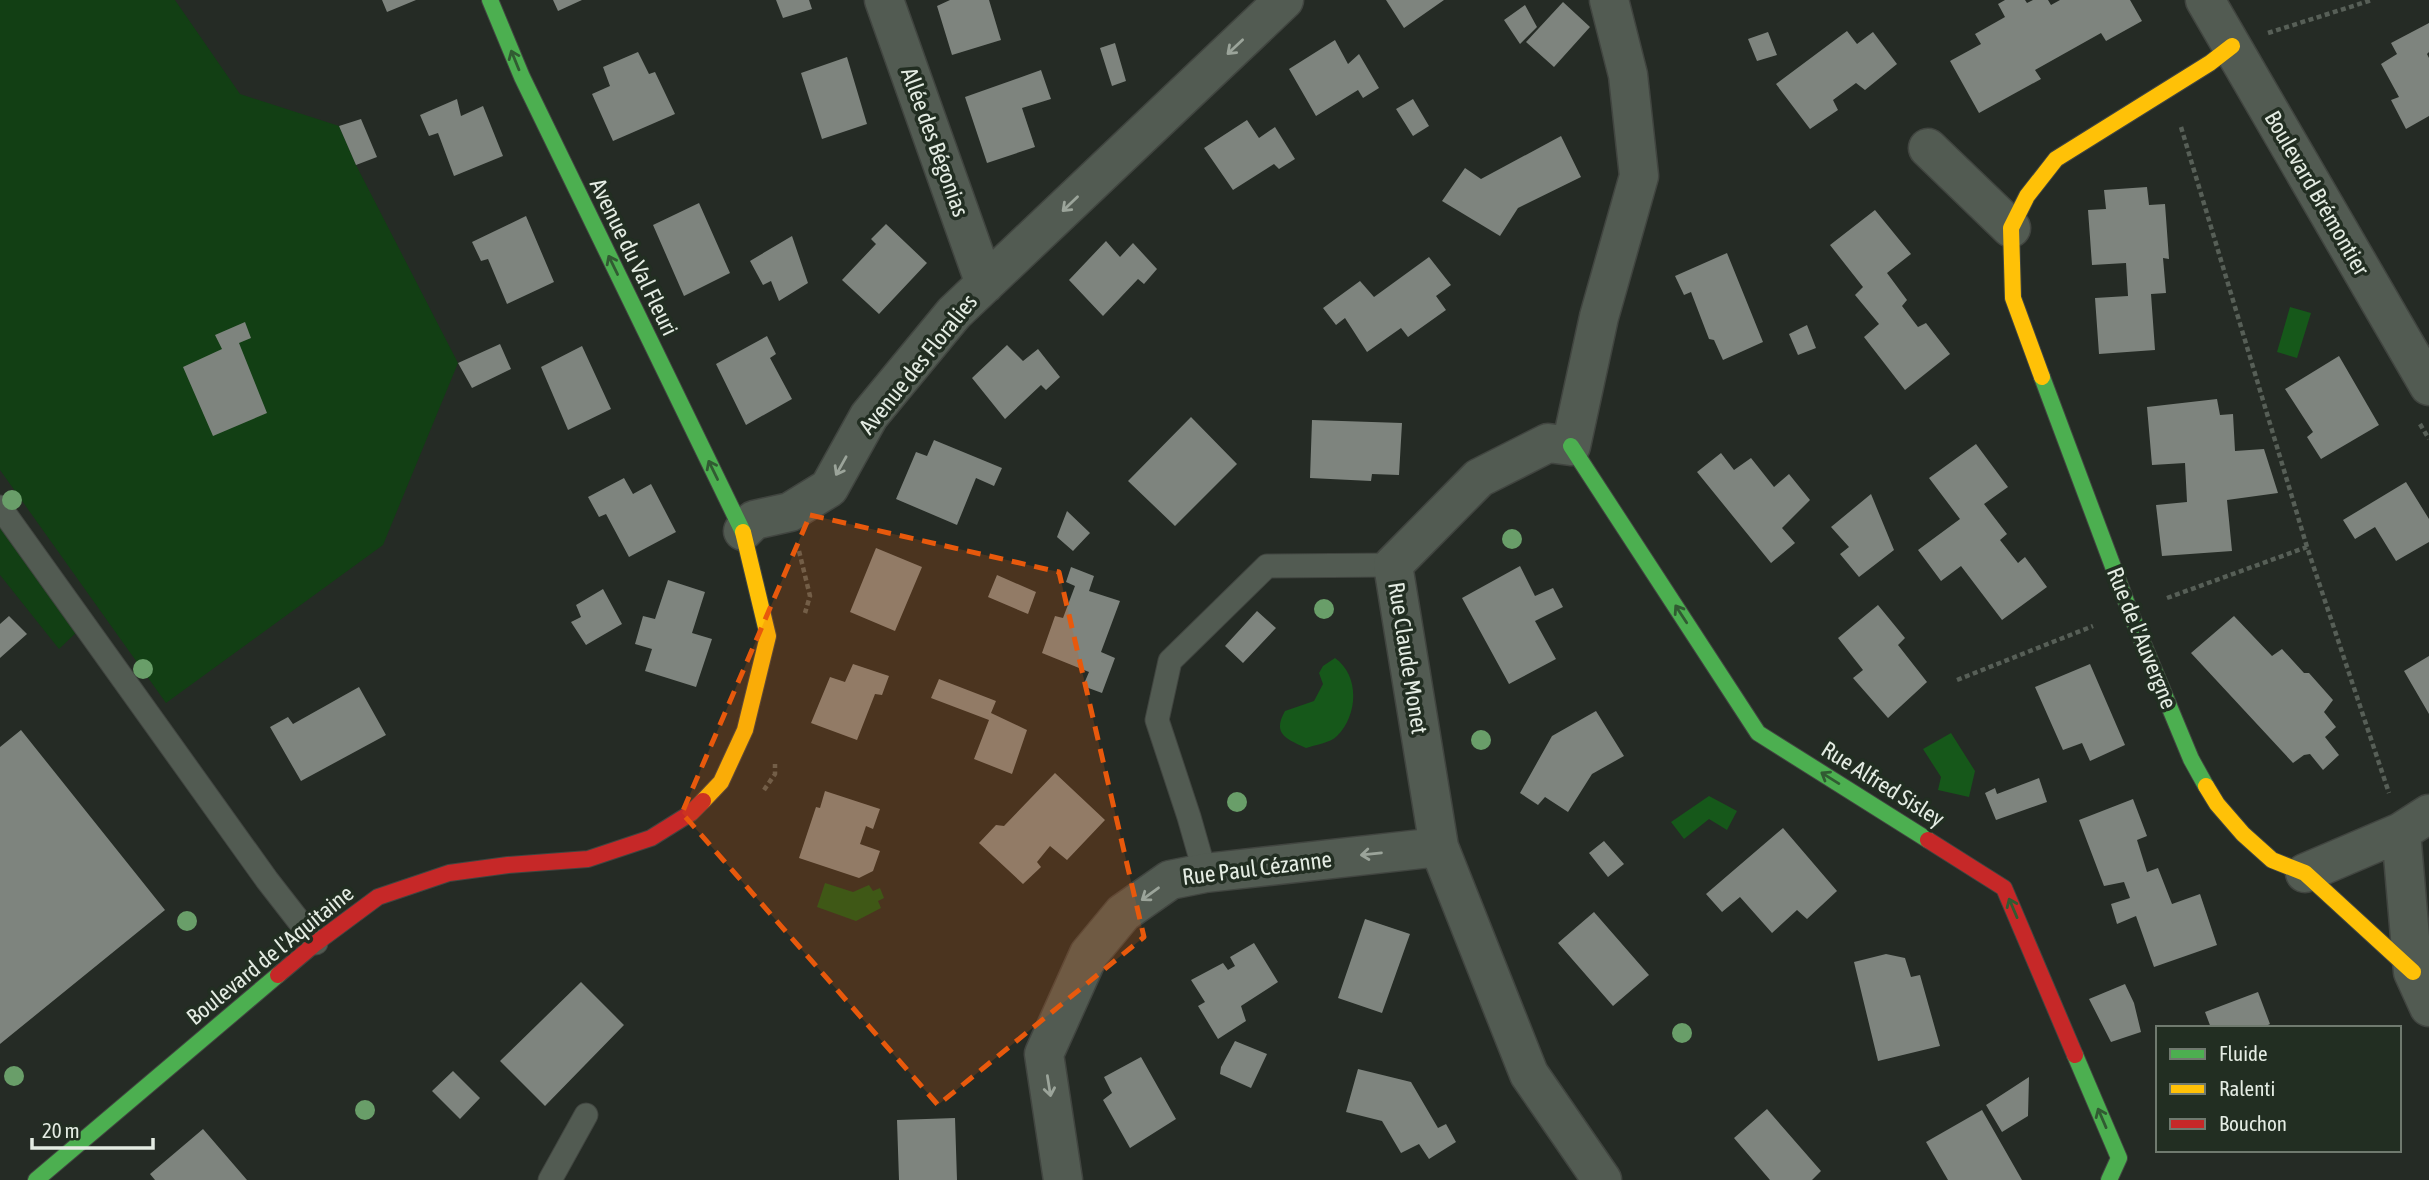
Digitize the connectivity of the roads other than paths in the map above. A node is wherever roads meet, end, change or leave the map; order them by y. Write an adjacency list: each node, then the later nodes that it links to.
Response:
1 (490, 0): 13 (street, Avenue du Val Fleuri, one-way to 1)
2 (884, 0): 9 (street, Allée des Bégonias)
3 (1284, 0): 9 (street, Avenue des Floralies, one-way to 9)
4 (1609, 0): 11 (street)
5 (2205, 0): 6 (street, Boulevard Brémontier)
6 (2247, 40): 8 (street, Rue de l'Auvergne); 10 (street, Boulevard Brémontier)
7 (1928, 148): 8 (street)
8 (2011, 228): 18 (street, Rue de l'Auvergne)
9 (985, 284): 13 (street, Avenue des Floralies, one-way to 13)
10 (2429, 386)
11 (1571, 446): 14 (street, Rue Claude Monet); 27 (street, Rue Alfred Sisley, one-way to 11)
12 (0, 507): 19 (lane)
13 (743, 531): 19 (street, Boulevard de l'Aquitaine)
14 (1393, 565): 16 (street, Rue Claude Monet); 17 (lane)
15 (2415, 823): 18 (street); 20 (street)
16 (1439, 847): 17 (street, Rue Paul Cézanne, one-way to 17); 26 (street, Rue Claude Monet)
17 (1205, 873): 25 (street, Rue Paul Cézanne, one-way to 25)
18 (2305, 873): 20 (street)
19 (316, 943): 23 (street, Boulevard de l'Aquitaine)
20 (2413, 972): 21 (street)
21 (2429, 1007)
22 (586, 1115): 24 (lane)
23 (36, 1180)
24 (550, 1180)
25 (1063, 1180)
26 (1602, 1180)
27 (2109, 1180)

